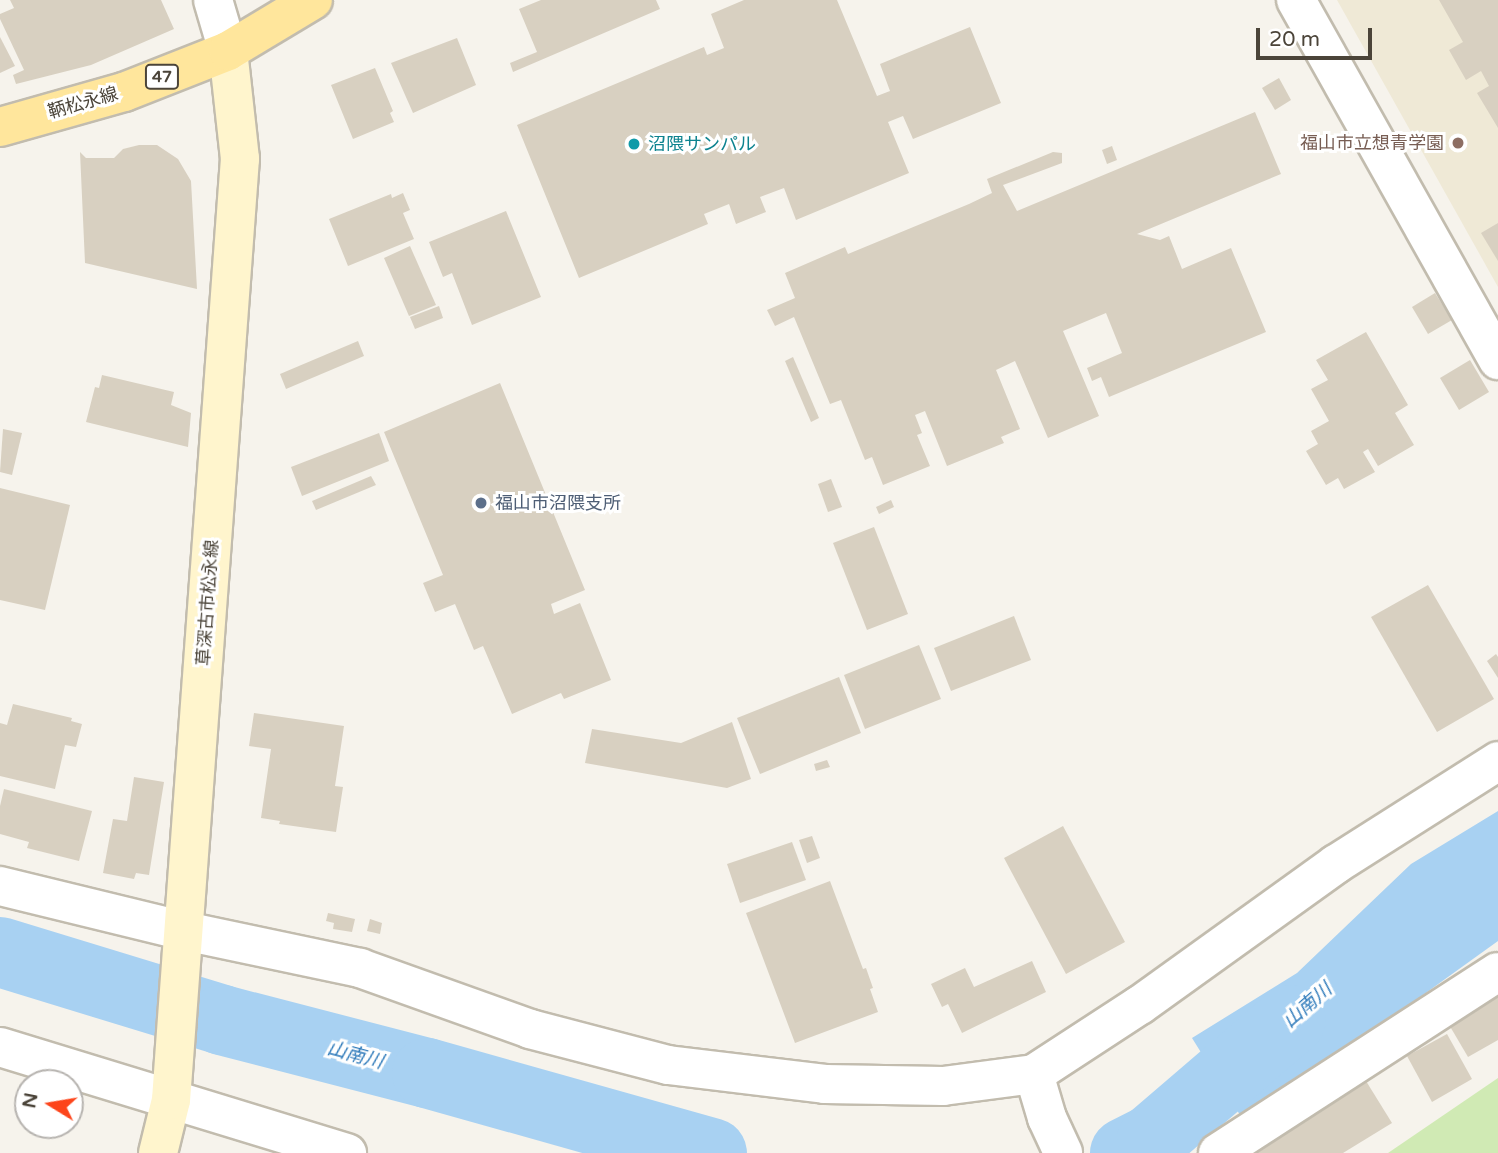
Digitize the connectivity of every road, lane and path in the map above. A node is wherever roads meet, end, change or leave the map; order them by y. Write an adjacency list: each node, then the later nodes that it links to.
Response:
1 (213, 0): 4 (street)
2 (313, 0): 4 (main road, 鞆松永線 / 47)
3 (1296, 0): 6 (street)
4 (228, 51): 5 (main road, 鞆松永線 / 47); 9 (main road, 草深古市松永線)
5 (0, 127)
6 (1498, 360)
7 (1498, 761): 12 (street)
8 (0, 886): 9 (street)
9 (183, 945): 12 (street); 13 (main road, 草深古市松永線)
10 (1498, 972): 17 (street)
11 (0, 1047): 13 (street)
12 (1034, 1074): 16 (street)
13 (171, 1091): 14 (main road, 草深古市松永線); 15 (street)
14 (158, 1153)
15 (347, 1153)
16 (1063, 1153)
17 (1218, 1153)

